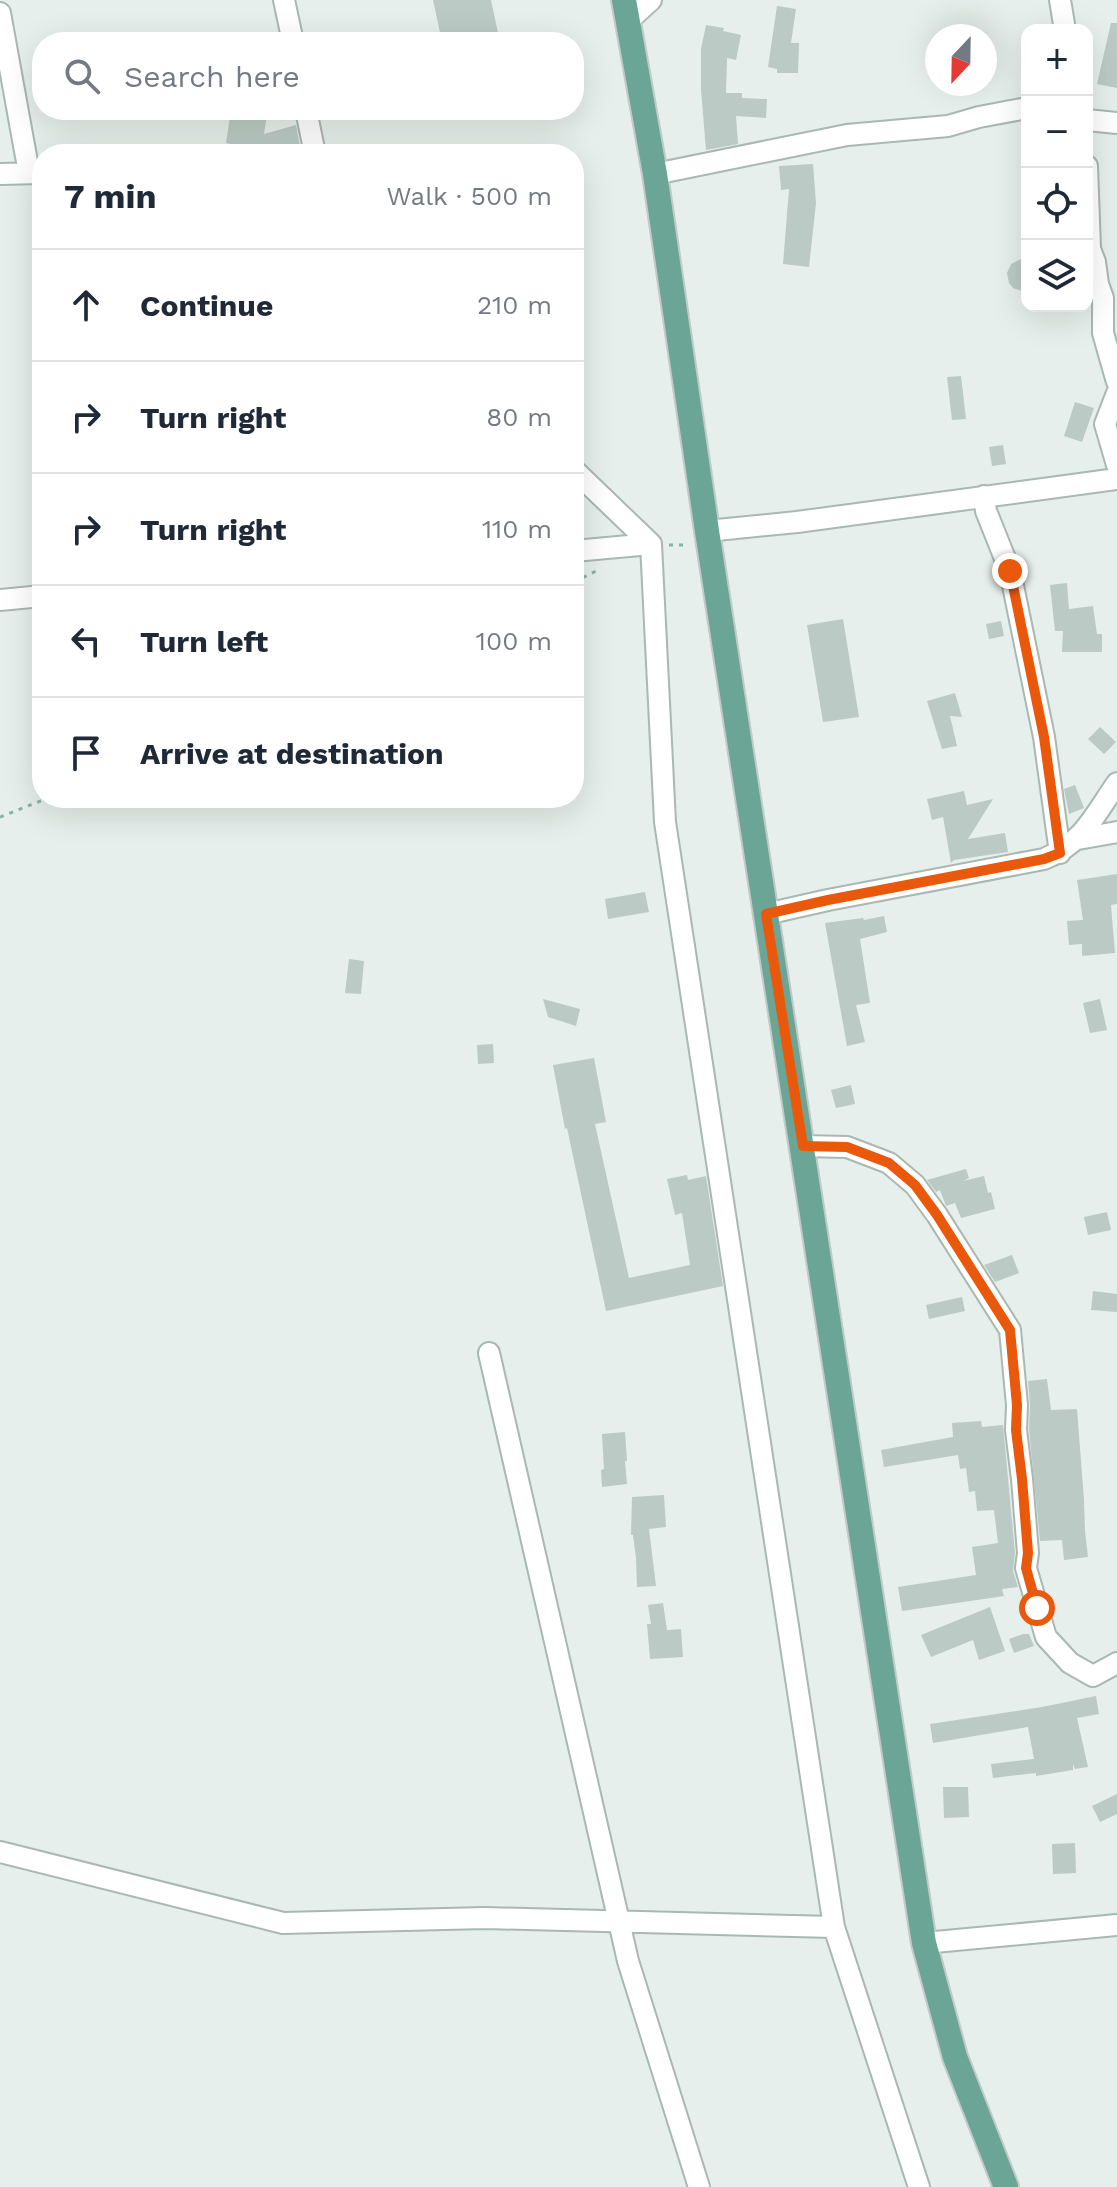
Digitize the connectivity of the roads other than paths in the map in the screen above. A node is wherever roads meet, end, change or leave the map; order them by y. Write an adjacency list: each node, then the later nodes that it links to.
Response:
1 (284, 0): 7 (street)
2 (651, 0): 4 (street)
3 (1060, 0): 6 (street)
4 (626, 10): 17 (main road)
5 (0, 13): 13 (street)
6 (1064, 24)
7 (291, 32)
8 (1021, 109): 17 (street)
9 (308, 120): 12 (street)
10 (1093, 121): 11 (street)
11 (1117, 123)
12 (313, 144)
13 (32, 155)
14 (1087, 168): 18 (street)
15 (32, 173): 16 (street)
16 (0, 174)
17 (655, 174): 24 (main road)
18 (1117, 382)
19 (1117, 393): 20 (street)
20 (1117, 465)
21 (1117, 479): 23 (street)
22 (584, 480): 25 (street)
23 (984, 496): 24 (street); 32 (street)
24 (707, 531): 33 (main road)
25 (651, 544): 26 (street); 40 (street)
26 (584, 550)
27 (32, 597): 28 (street)
28 (0, 600)
29 (1117, 783): 31 (street)
30 (1117, 832): 31 (street)
31 (1078, 839): 32 (street)
32 (1060, 853): 33 (street)
33 (766, 914): 34 (main road)
34 (803, 1146): 36 (street); 41 (main road)
35 (489, 1353): 38 (street)
36 (1117, 1663)
37 (0, 1852): 38 (street)
38 (619, 1921): 40 (street); 42 (street)
39 (1117, 1925): 41 (street)
40 (834, 1927): 43 (street)
41 (924, 1943): 44 (main road)
42 (699, 2187)
43 (919, 2187)
44 (1006, 2187)

